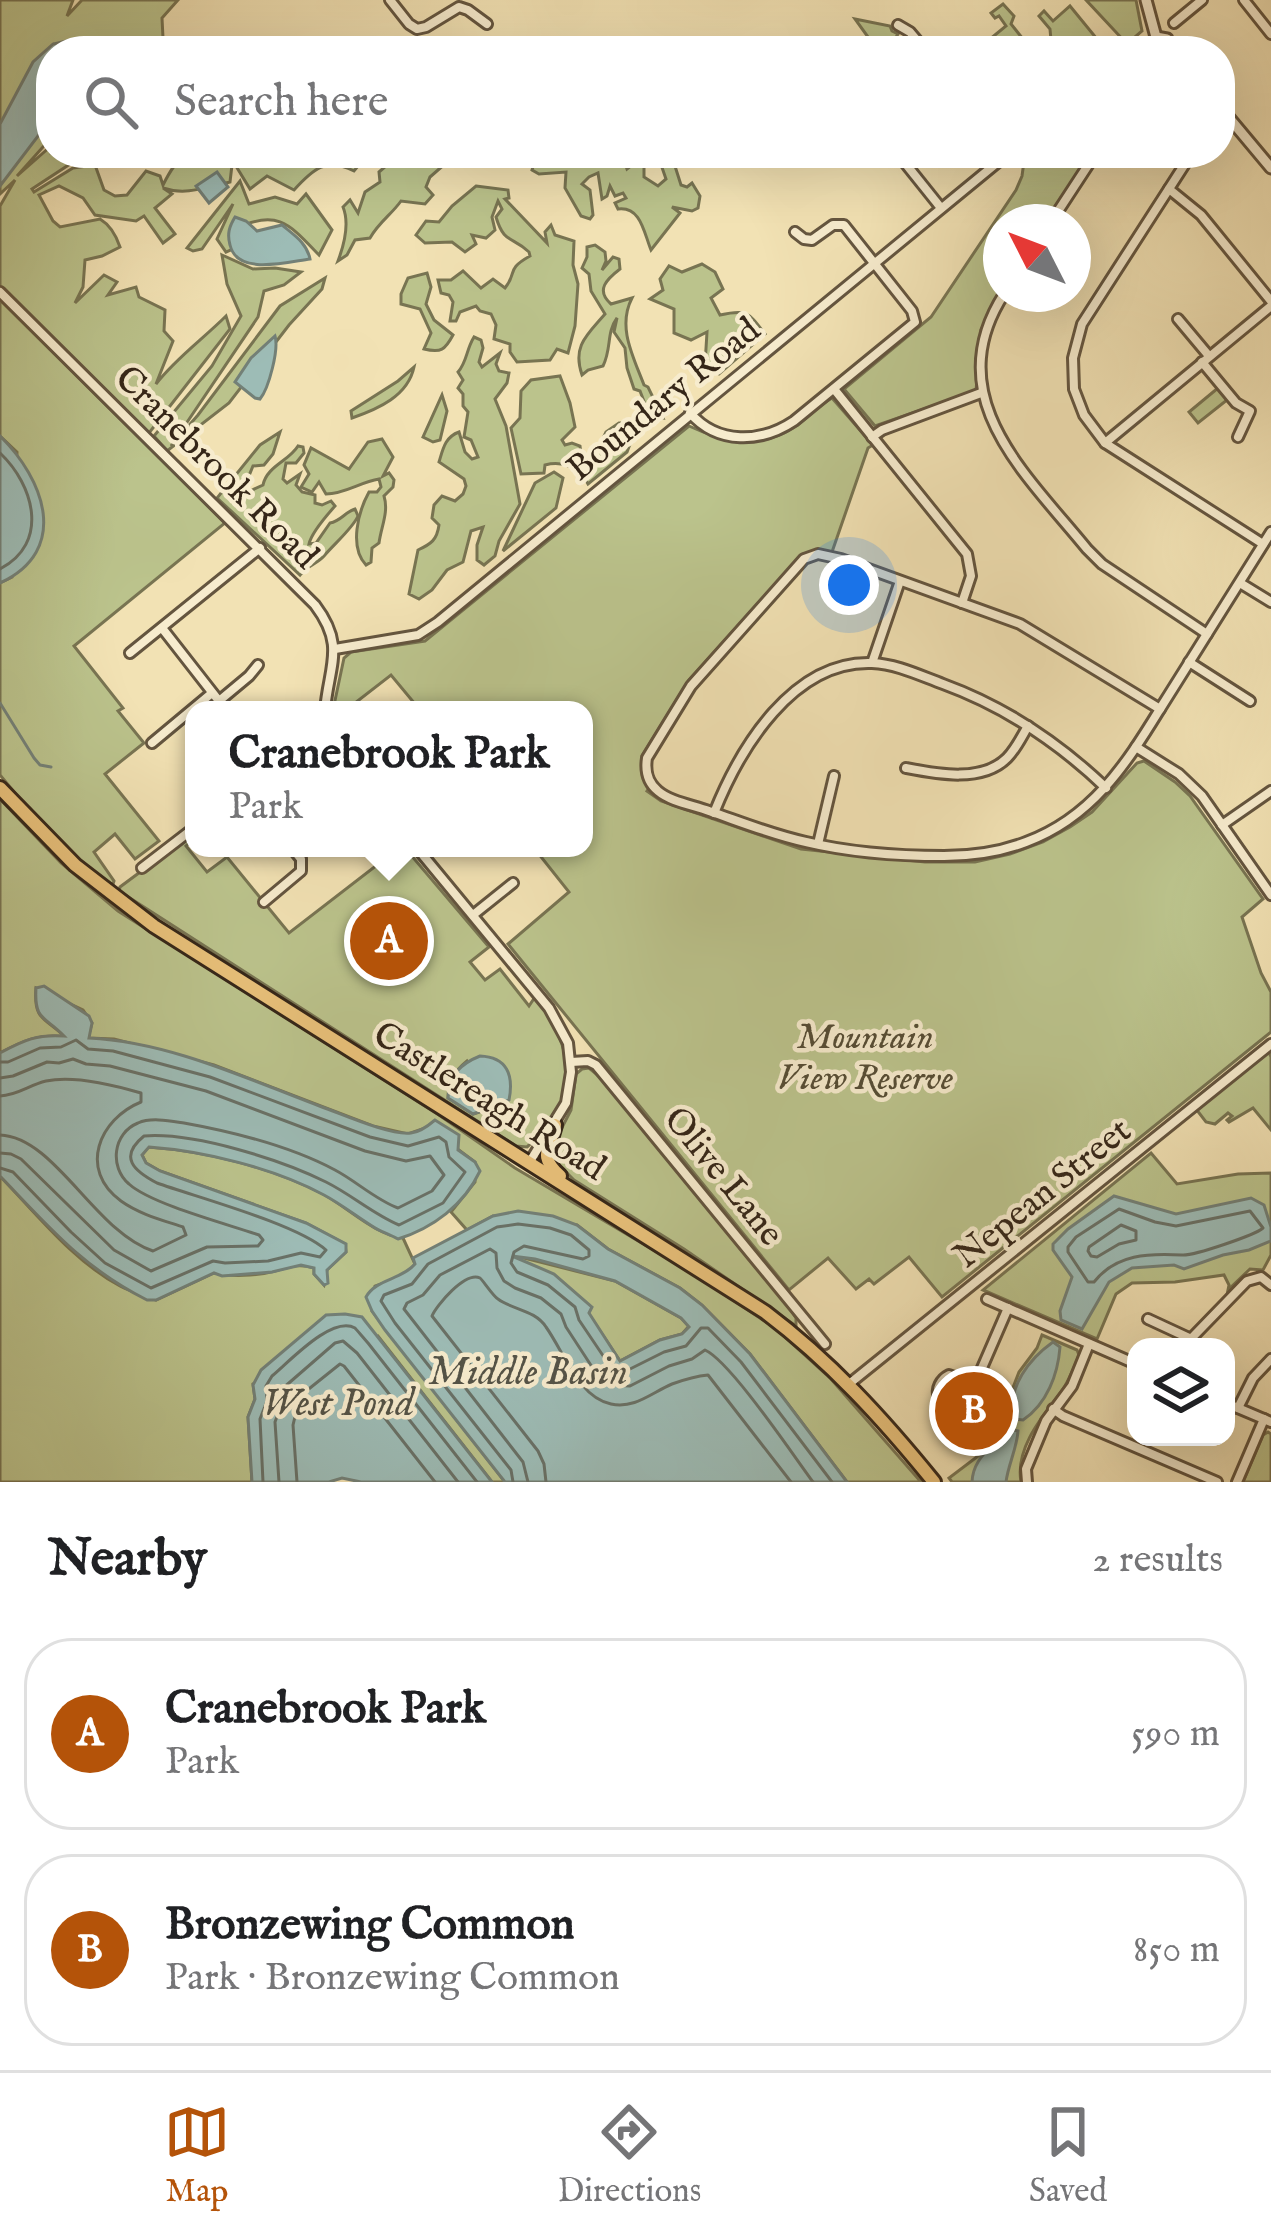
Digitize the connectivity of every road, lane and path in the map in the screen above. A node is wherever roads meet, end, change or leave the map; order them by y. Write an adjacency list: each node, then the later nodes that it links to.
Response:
1 (389, 0): 6 (street)
2 (1146, 0): 10 (street)
3 (1202, 0): 5 (street)
4 (1244, 0): 8 (street)
5 (1174, 23)
6 (487, 24)
7 (898, 25): 9 (street)
8 (1271, 34)
9 (913, 36)
10 (1156, 36)
11 (1235, 126): 16 (street)
12 (909, 168): 19 (street)
13 (990, 168): 19 (street, Boundary Road)
14 (1086, 168): 18 (street)
15 (1182, 168): 17 (street)
16 (1271, 168)
17 (1169, 189): 23 (street); 32 (street)
18 (1063, 204)
19 (941, 208): 21 (street, Boundary Road)
20 (795, 232): 21 (street)
21 (873, 263): 27 (street); 29 (street, Boundary Road)
22 (0, 292): 35 (street, Cranebrook Road)
23 (1271, 304): 26 (street)
24 (995, 312): 28 (street)
25 (1178, 320): 26 (street)
26 (1205, 359): 31 (street); 32 (street)
27 (834, 389): 29 (street); 30 (street)
28 (982, 392): 30 (street); 41 (street)
29 (690, 413): 42 (street, Boundary Road)
30 (872, 437): 39 (street)
31 (1238, 437)
32 (1105, 443): 34 (street)
33 (1271, 532): 34 (street)
34 (1263, 544): 37 (street)
35 (260, 548): 40 (street); 42 (street, Cranebrook Road)
36 (900, 581): 39 (street); 45 (street); 61 (street)
37 (1240, 583): 38 (street); 41 (street)
38 (1271, 602)
39 (962, 603): 51 (street)
40 (161, 628): 43 (street); 48 (street)
41 (1207, 634): 44 (street)
42 (335, 649): 50 (street)
43 (130, 653)
44 (1189, 662): 47 (street); 51 (street)
45 (872, 663): 53 (street); 61 (street)
46 (258, 664): 49 (street)
47 (1250, 700)
48 (218, 701)
49 (220, 701)
50 (326, 701)
51 (1160, 709): 55 (street)
52 (185, 723): 54 (street)
53 (1028, 726): 56 (street); 59 (street)
54 (152, 743)
55 (1136, 747): 59 (street); 62 (street)
56 (906, 768)
57 (834, 776): 64 (street)
58 (0, 788): 75 (main road, Castlereagh Road)
59 (1106, 788): 64 (street)
60 (1271, 791): 62 (street)
61 (714, 813): 64 (street)
62 (1222, 825): 69 (street)
63 (185, 835): 67 (street)
64 (818, 844)
65 (299, 857): 70 (street)
66 (425, 857): 71 (street)
67 (142, 868)
68 (513, 883): 71 (street)
69 (1271, 895)
70 (264, 902)
71 (473, 915): 73 (street)
72 (1271, 1044): 87 (street, Nepean Street)
73 (571, 1062): 74 (street); 83 (street, Olive Lane)
74 (555, 1125): 75 (street); 76 (main road)
75 (529, 1164): 76 (main road, Castlereagh Road)
76 (581, 1196): 87 (main road, Castlereagh Road)
77 (1271, 1285): 82 (street)
78 (987, 1299): 79 (street)
79 (1008, 1308): 84 (street); 88 (street)
80 (1148, 1319): 81 (street)
81 (1179, 1338)
82 (1190, 1338)
83 (825, 1344)
84 (1090, 1344): 86 (street); 91 (street)
85 (1271, 1359): 90 (street)
86 (1127, 1360)
87 (849, 1384): 93 (main road, Castlereagh Road)
88 (975, 1384): 88 (street)
89 (1235, 1407): 90 (street)
90 (1238, 1408): 92 (street)
91 (1053, 1409): 94 (street); 95 (street)
92 (1268, 1421): 96 (street)
93 (934, 1482)
94 (1027, 1482)
95 (1216, 1482)
96 (1237, 1482)

